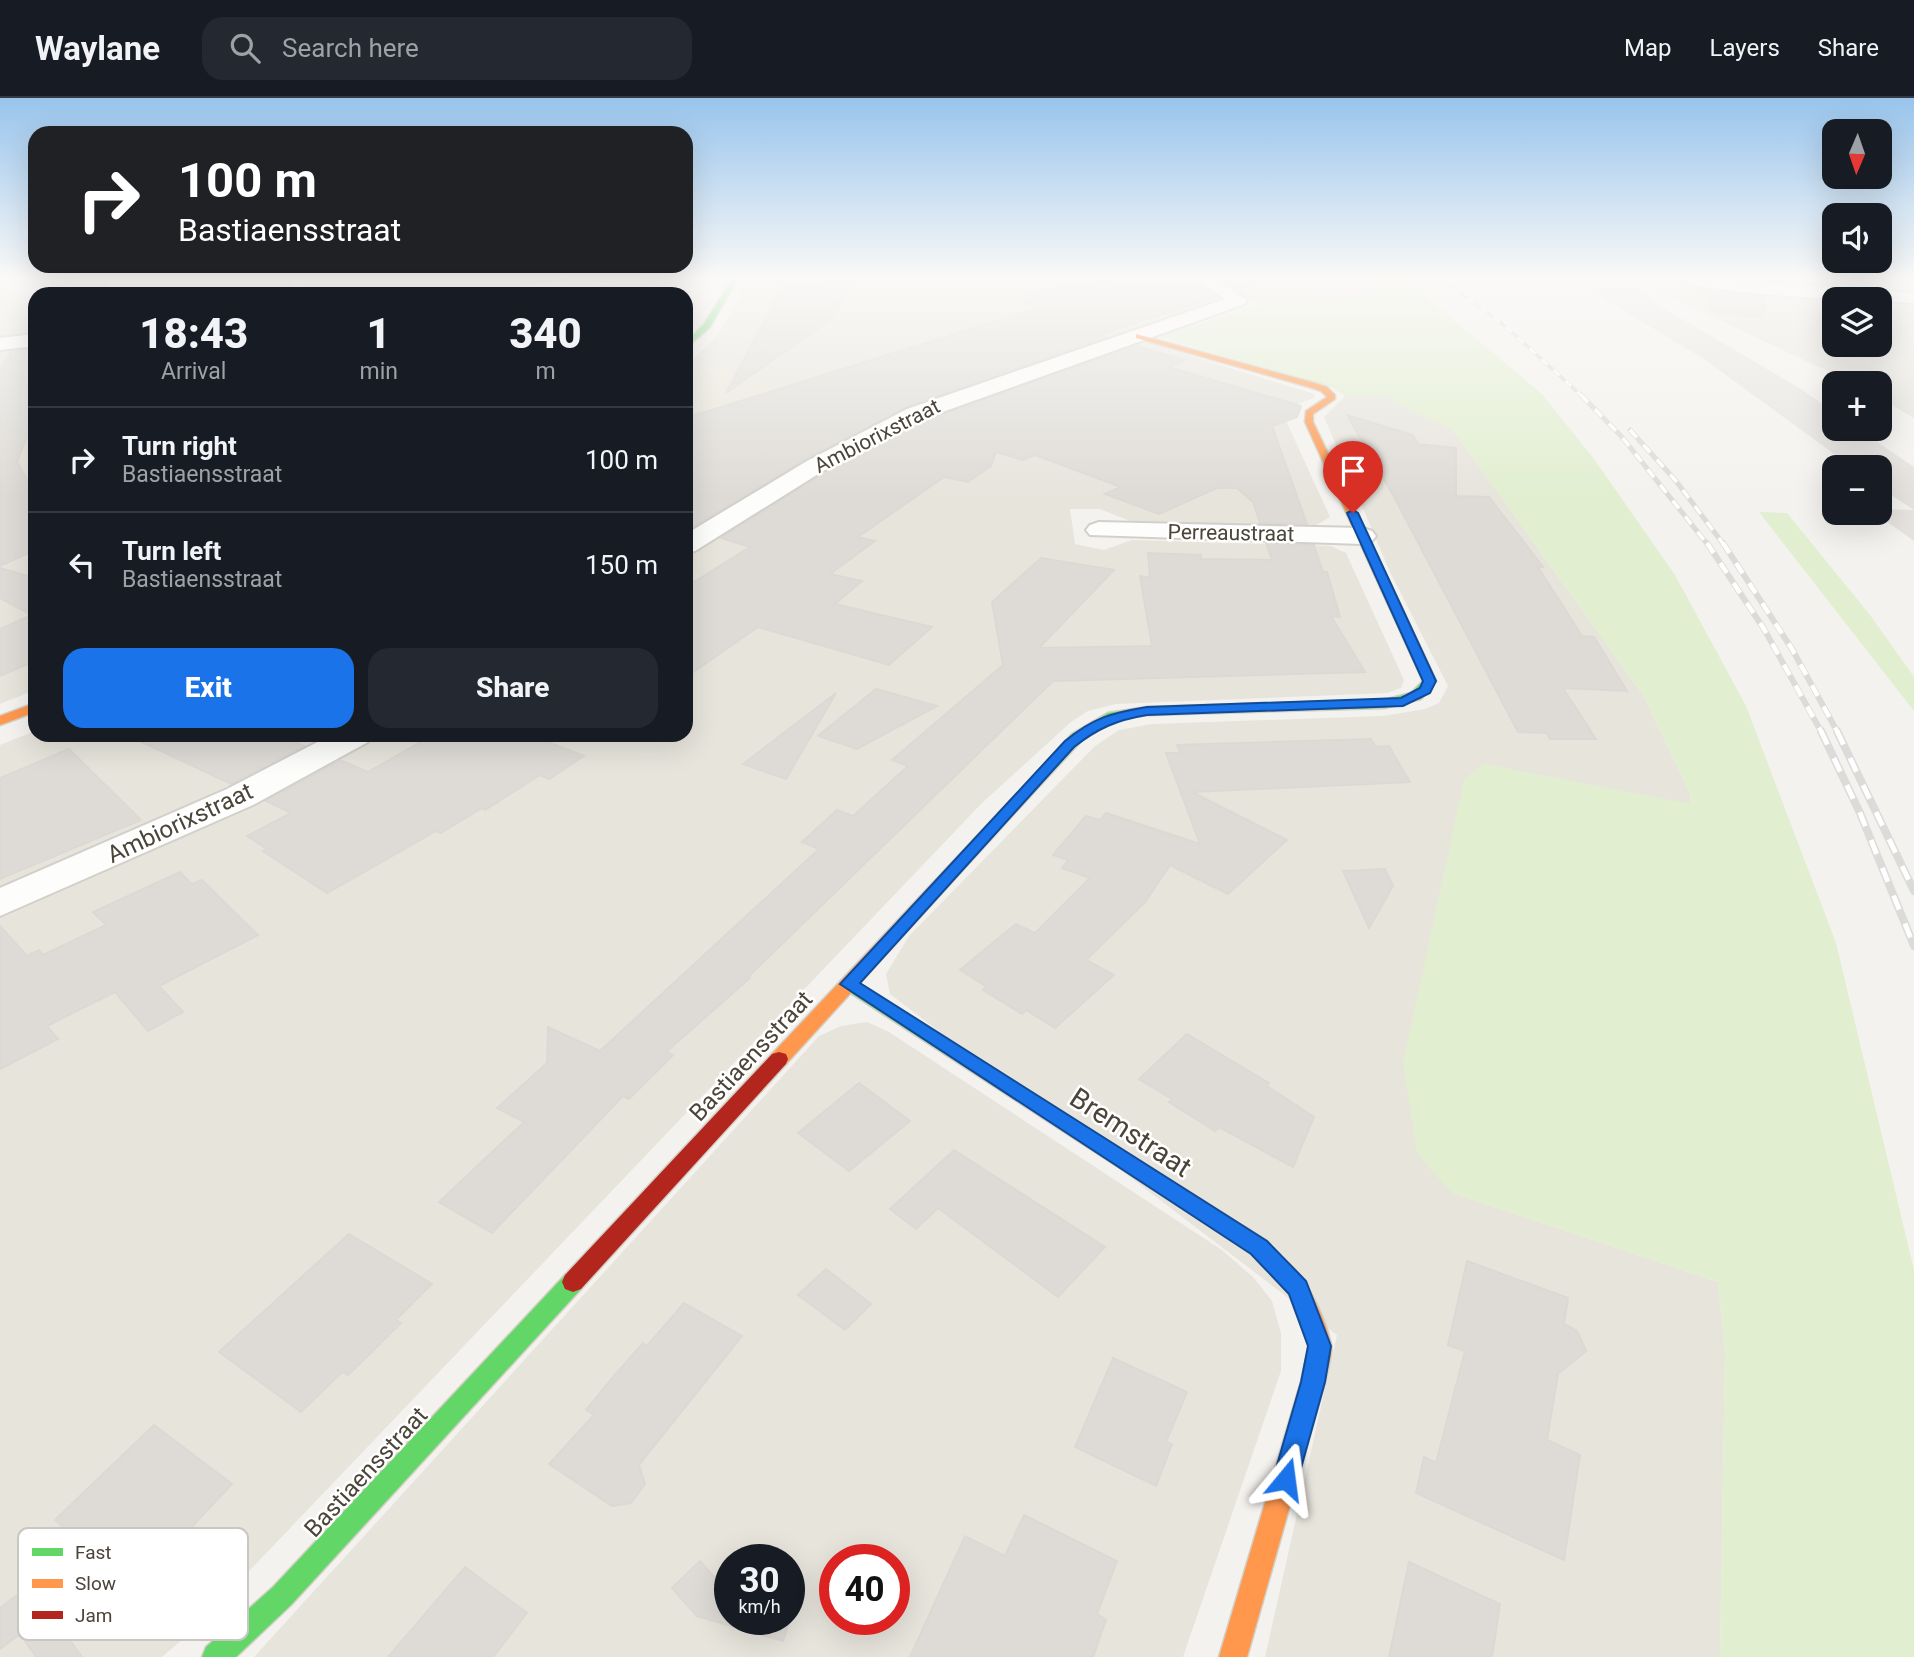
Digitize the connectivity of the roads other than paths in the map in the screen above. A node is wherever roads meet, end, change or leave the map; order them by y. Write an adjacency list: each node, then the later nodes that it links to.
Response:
1 (1089, 352): 5 (street, Ambiorixstraat)
2 (1195, 352): 4 (street, Bastiaensstraat)
3 (1099, 530): 4 (street, Perreaustraat)
4 (1363, 536): 10 (street, Bastiaensstraat)
5 (693, 541)
6 (28, 710): 7 (street)
7 (0, 721)
8 (343, 742): 9 (street, Ambiorixstraat)
9 (0, 902)
10 (849, 984): 11 (street, Bastiaensstraat); 14 (street, Bremstraat)
11 (248, 1627)
12 (234, 1640): 13 (street, Bastiaensstraat)
13 (216, 1657)
14 (1233, 1657)

